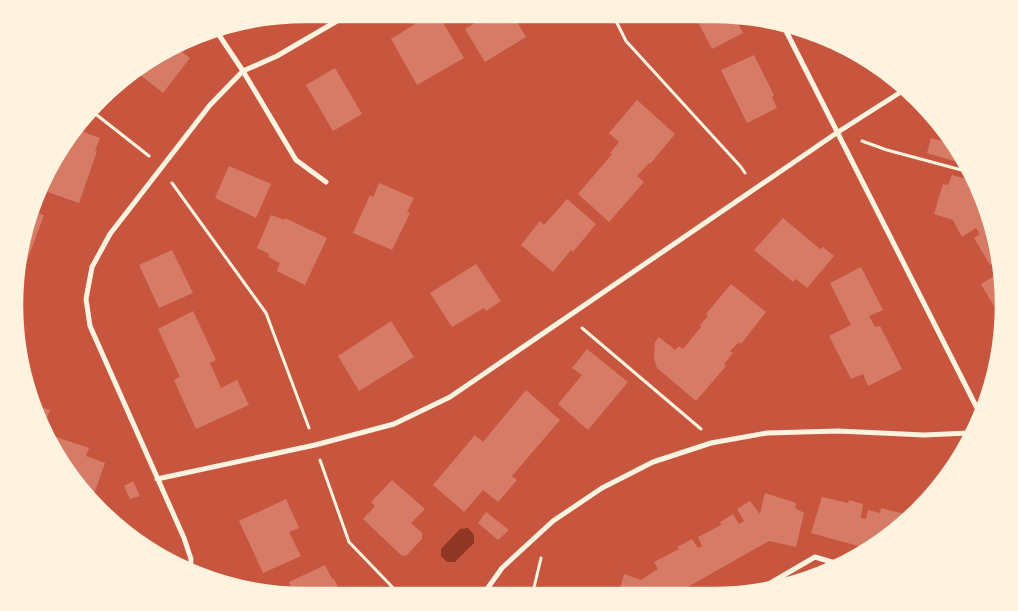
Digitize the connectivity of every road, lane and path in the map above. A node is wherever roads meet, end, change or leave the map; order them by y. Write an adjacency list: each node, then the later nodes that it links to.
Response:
1 (335, 22): 5 (street)
2 (616, 22): 12 (path)
3 (788, 33): 8 (street)
4 (220, 36): 5 (street)
5 (243, 72): 9 (street); 11 (street)
6 (899, 93): 8 (street)
7 (97, 115): 9 (path)
8 (838, 132): 10 (path); 12 (street); 14 (street)
9 (163, 166): 17 (path); 18 (street)
10 (961, 170)
11 (326, 182)
12 (755, 189): 13 (street)
13 (568, 316): 16 (path); 17 (street)
14 (976, 407)
15 (965, 433): 16 (street)
16 (711, 443): 24 (street)
17 (315, 445): 18 (street); 23 (path)
18 (157, 479): 21 (street)
19 (541, 558): 25 (path)
20 (832, 562): 22 (street)
21 (191, 564)
22 (772, 582)
23 (393, 588)
24 (488, 588)
25 (534, 588)

